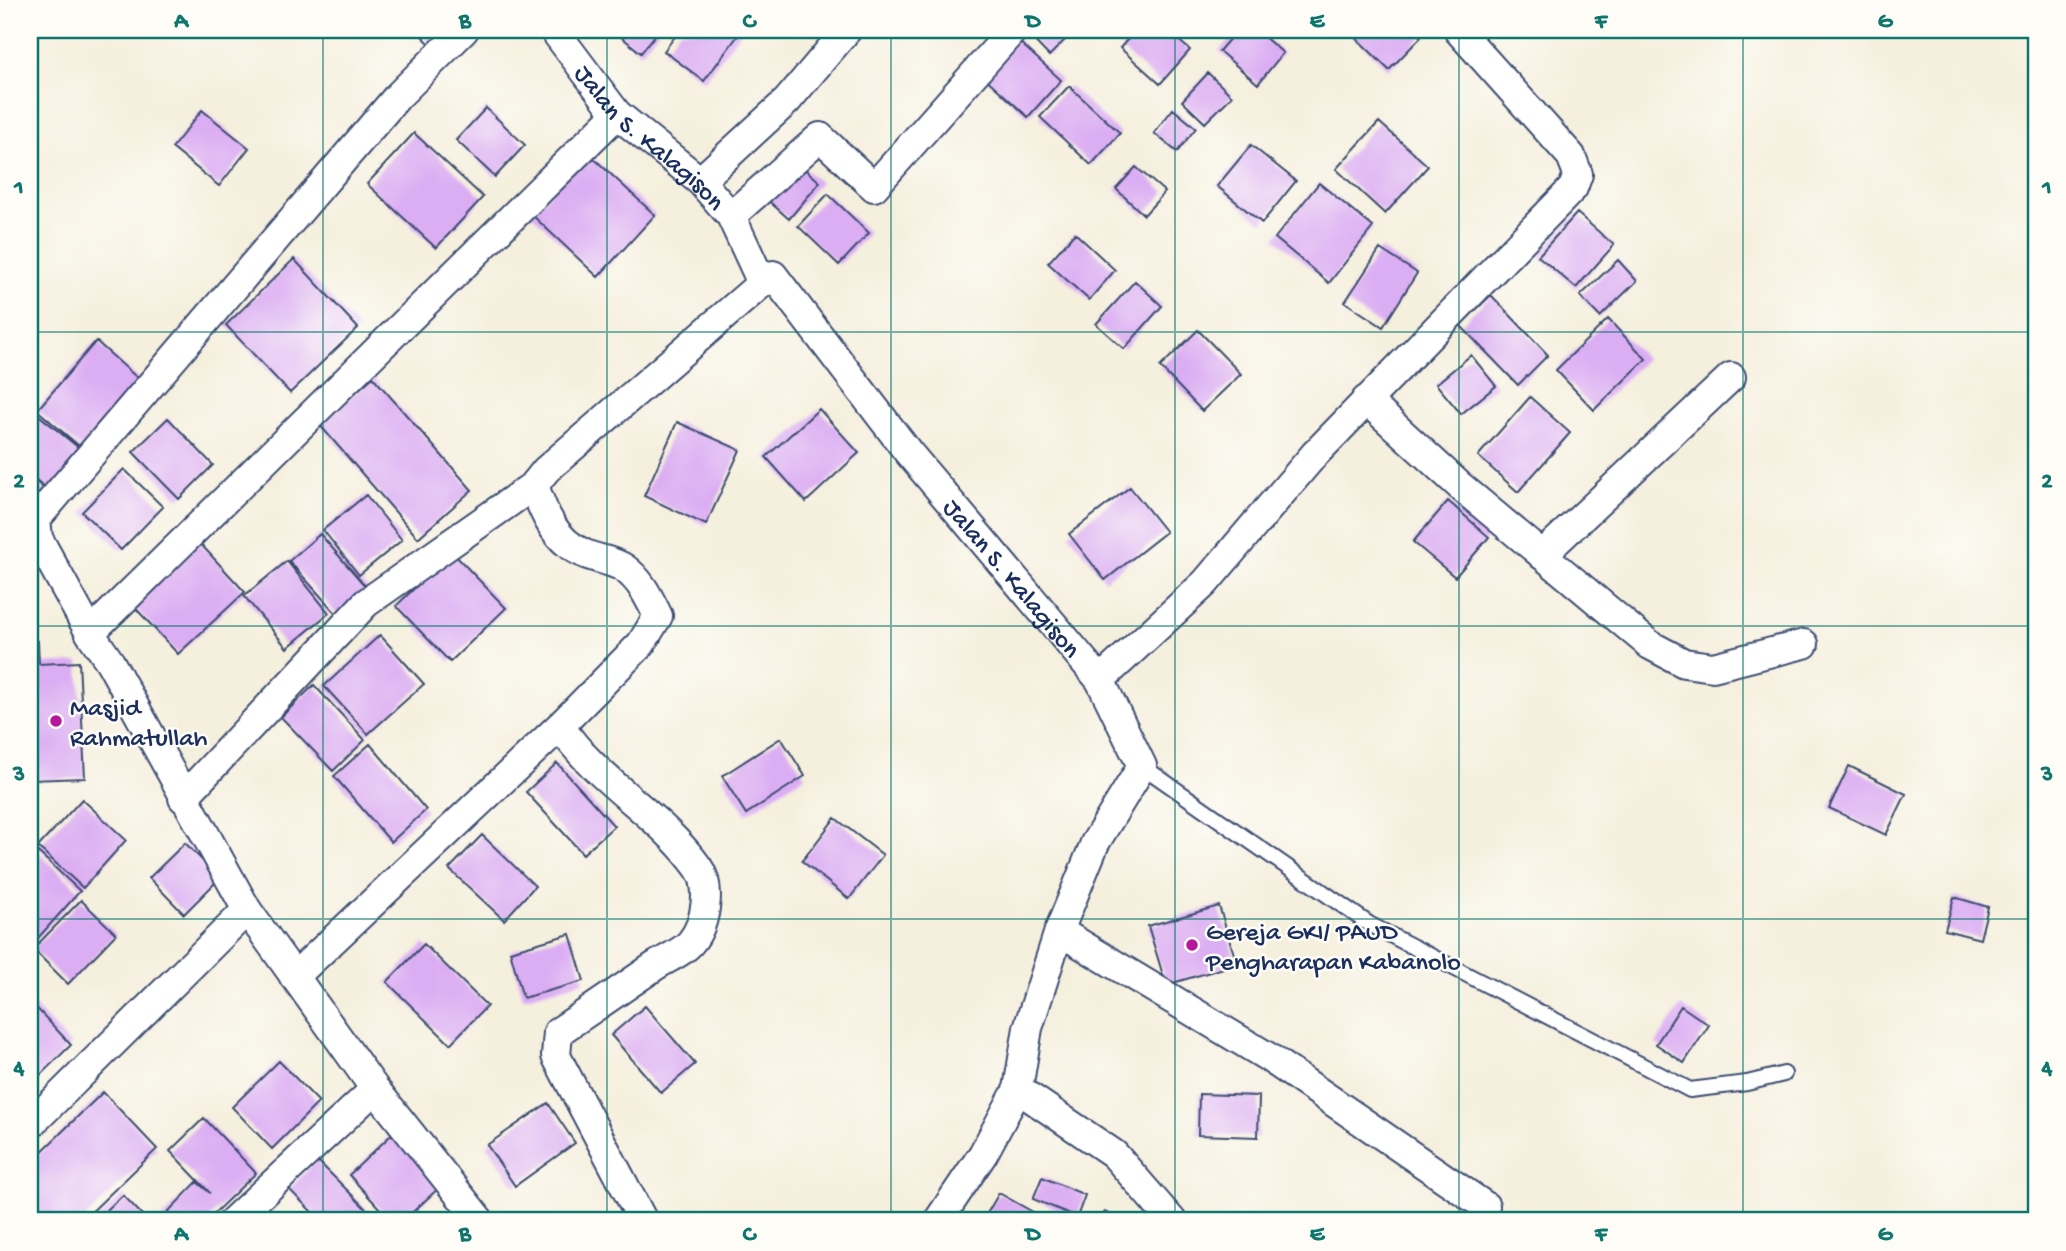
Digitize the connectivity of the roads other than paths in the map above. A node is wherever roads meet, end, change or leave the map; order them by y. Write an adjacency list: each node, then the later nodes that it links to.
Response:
1 (464, 30): 14 (street)
2 (554, 30): 6 (street, Jalan S. Kalagison)
3 (847, 30): 7 (street)
4 (1013, 30): 8 (street)
5 (1458, 30): 11 (street)
6 (617, 114): 7 (street, Jalan S. Kalagison); 14 (street)
7 (700, 181): 8 (street, Jalan S. Kalagison)
8 (731, 216): 9 (street, Jalan S. Kalagison)
9 (762, 284): 12 (street); 16 (street, Jalan S. Kalagison)
10 (1731, 377): 13 (street)
11 (1366, 400): 13 (street); 16 (street)
12 (534, 485): 17 (street); 19 (street)
13 (1542, 555): 15 (street)
14 (90, 633): 19 (street)
15 (1804, 644)
16 (1100, 680): 18 (street, Jalan S. Kalagison)
17 (560, 726): 22 (street); 30 (street)
18 (1142, 766): 21 (street); 23 (lane)
19 (183, 798): 20 (street)
20 (247, 910): 22 (street); 26 (street)
21 (1059, 930): 24 (street); 27 (street)
22 (294, 977): 25 (street)
23 (1784, 1074)
24 (1018, 1088): 31 (street); 32 (street)
25 (375, 1089): 28 (street); 29 (street)
26 (30, 1125)
27 (1485, 1206)
28 (233, 1221)
29 (480, 1221)
30 (643, 1221)
31 (938, 1221)
32 (1172, 1221)

